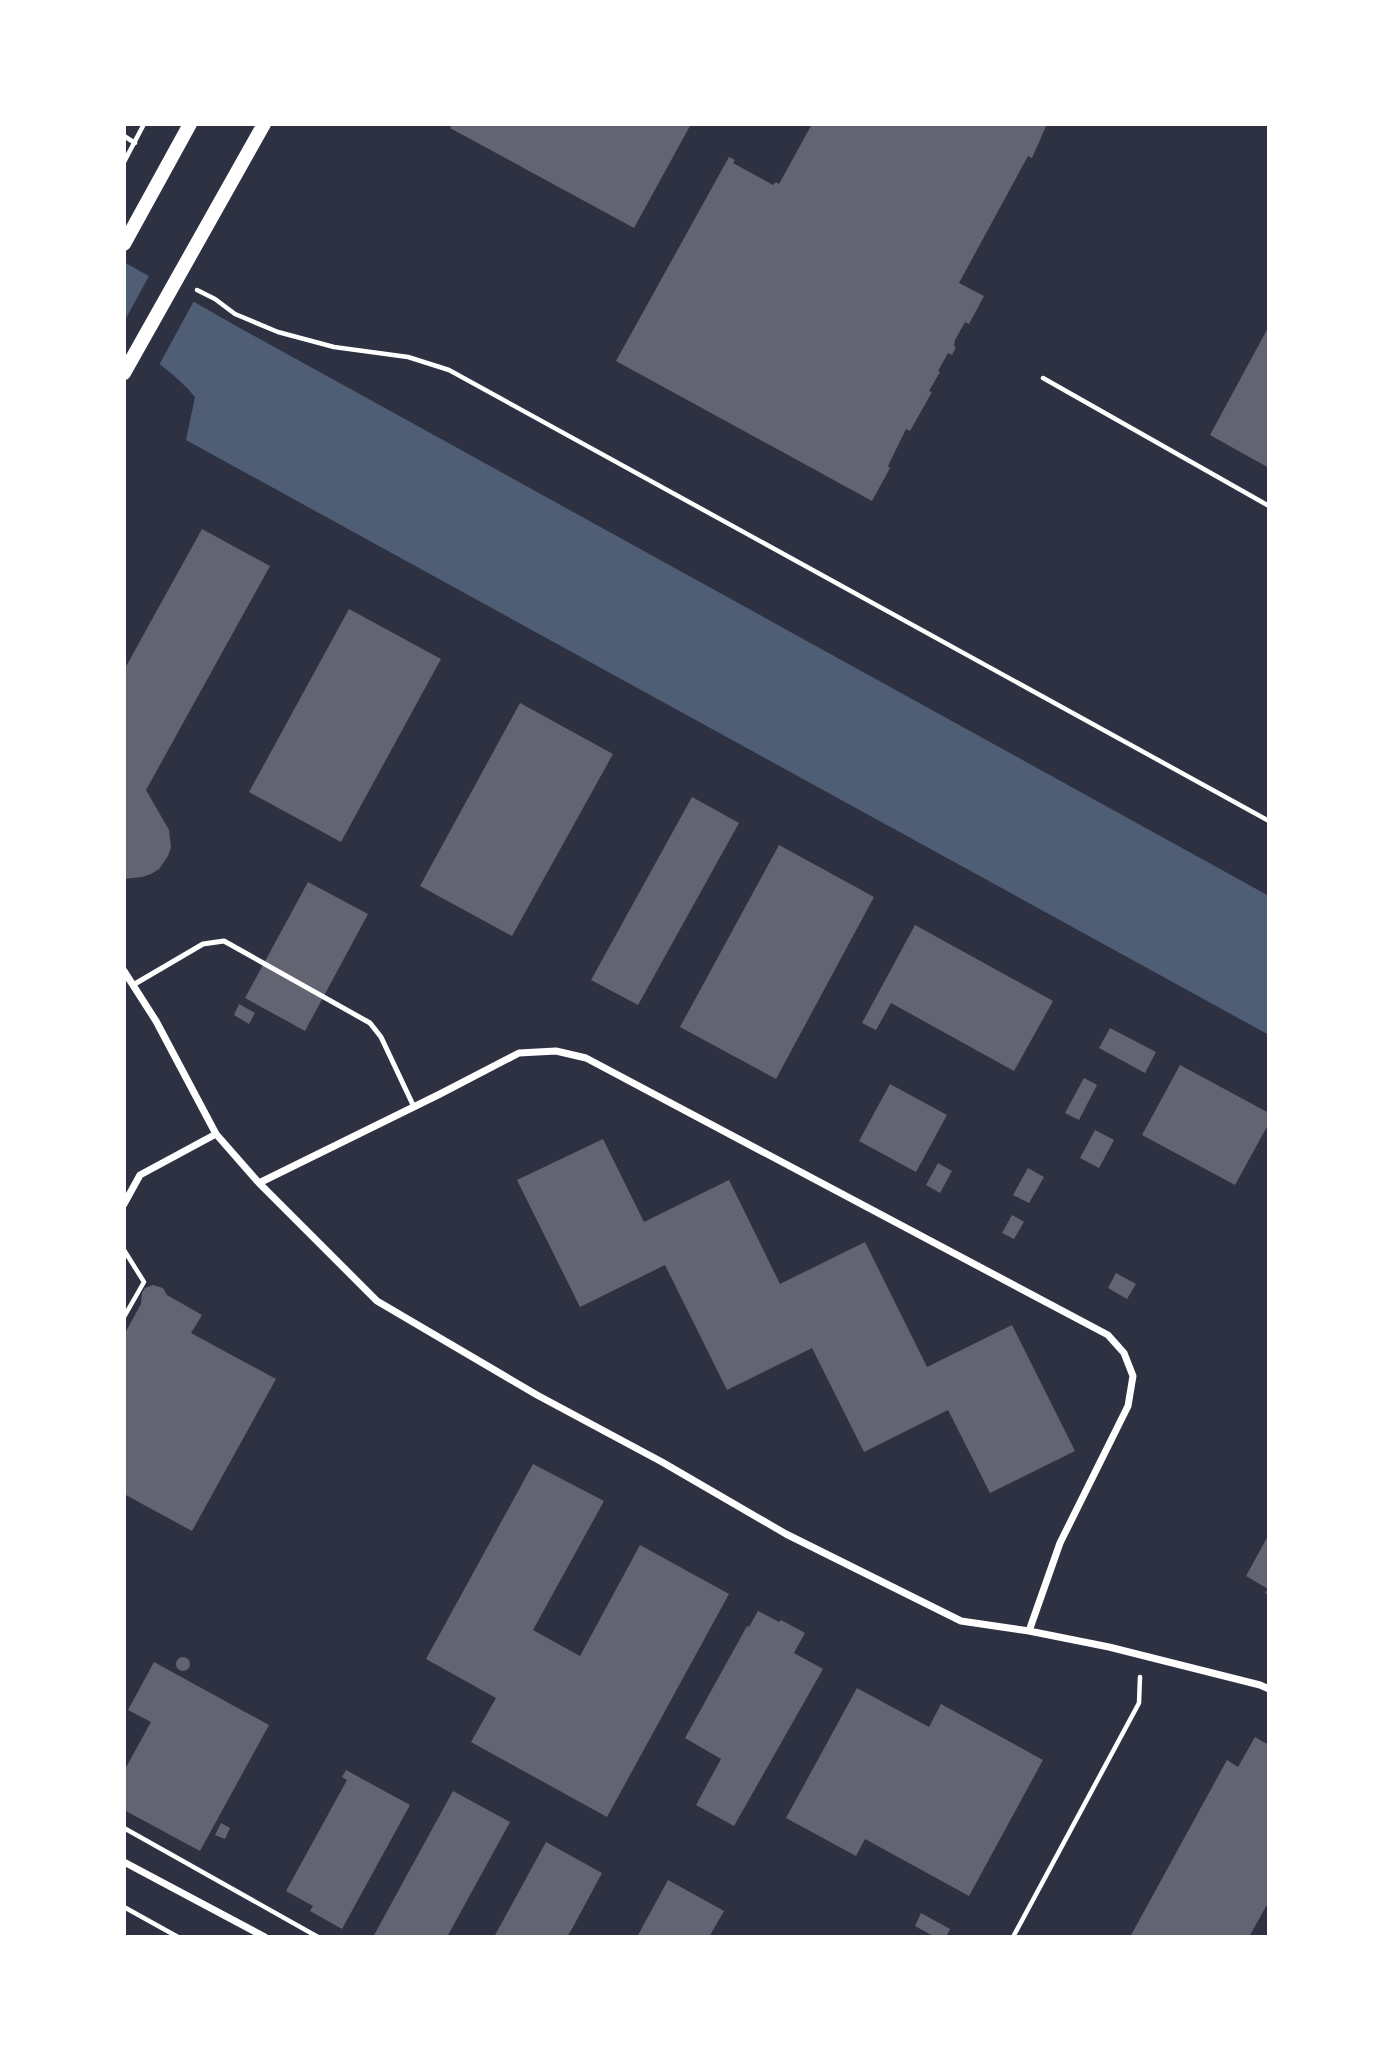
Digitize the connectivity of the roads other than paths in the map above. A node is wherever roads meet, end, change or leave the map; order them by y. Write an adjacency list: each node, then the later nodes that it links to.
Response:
1 (190, 124): 3 (main road)
2 (264, 124): 4 (main road)
3 (124, 244)
4 (124, 373)
5 (124, 971): 6 (street)
6 (133, 985): 7 (lane); 8 (street)
7 (414, 1107): 9 (street); 11 (street)
8 (216, 1134): 9 (street); 10 (street)
9 (259, 1183): 11 (street)
10 (124, 1204)
11 (1030, 1631): 12 (street)
12 (1269, 1689)
13 (124, 1862): 14 (street)
14 (265, 1937)

